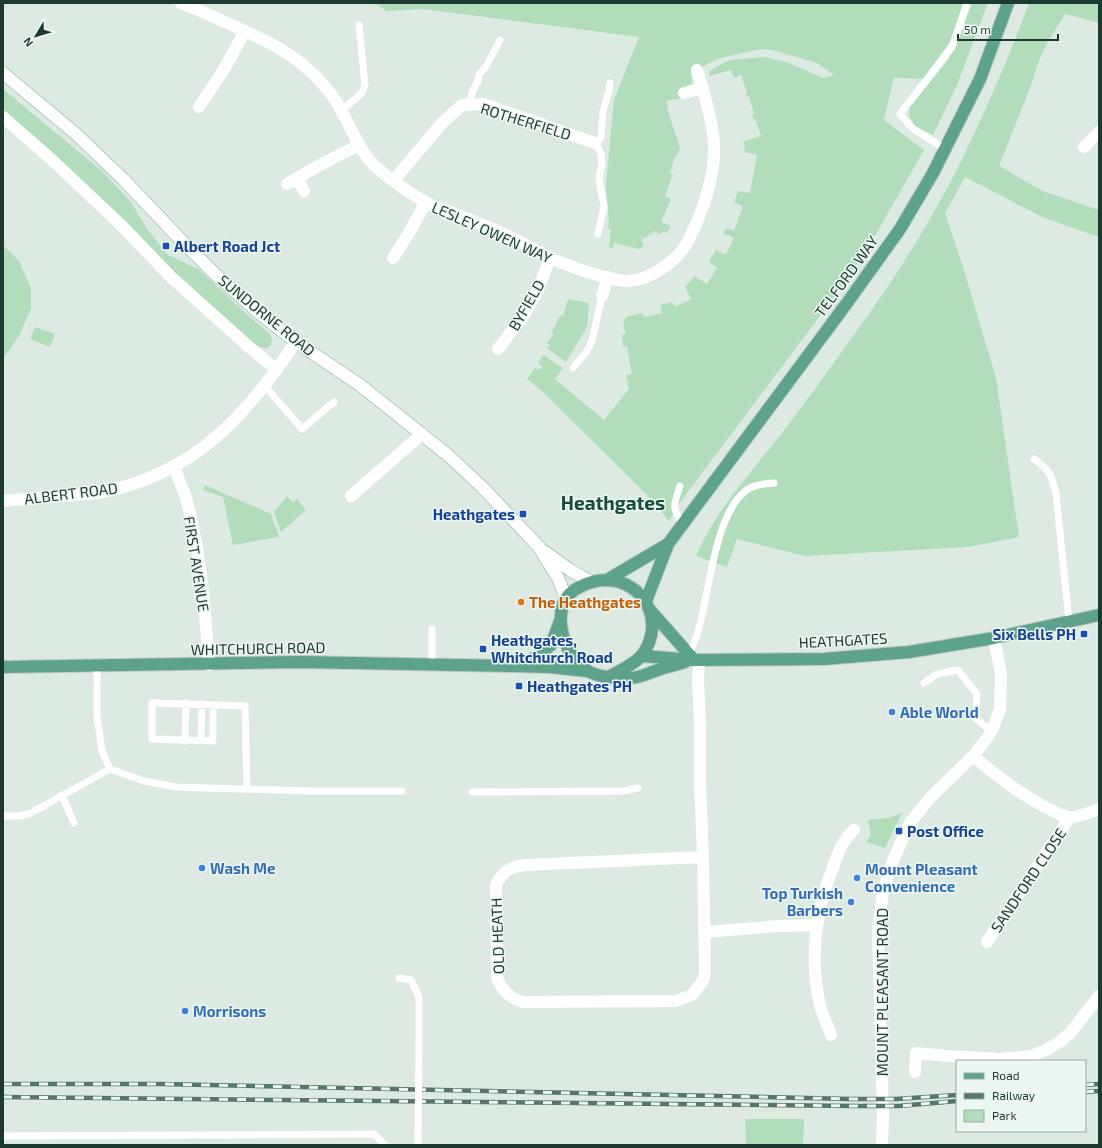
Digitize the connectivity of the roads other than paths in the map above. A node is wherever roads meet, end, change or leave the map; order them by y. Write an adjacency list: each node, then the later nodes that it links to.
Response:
1 (181, 3): 5 (street, LESLEY OWEN WAY)
2 (967, 3): 20 (lane)
3 (1008, 3): 20 (main road, TELFORD WAY)
4 (359, 25): 14 (lane)
5 (245, 32): 13 (street); 14 (street, LESLEY OWEN WAY)
6 (500, 40): 12 (lane)
7 (697, 70): 10 (street, LESLEY OWEN WAY)
8 (3, 73): 29 (street, SUNDORNE ROAD)
9 (610, 83): 17 (lane)
10 (703, 88): 11 (street); 27 (street, LESLEY OWEN WAY)
11 (684, 93)
12 (469, 105): 17 (street, ROTHERFIELD); 21 (street, ROTHERFIELD)
13 (199, 107)
14 (341, 111): 18 (street, LESLEY OWEN WAY)
15 (3, 117): 32 (street)
16 (1099, 132): 19 (street)
17 (595, 143): 24 (lane)
18 (359, 145): 21 (street, LESLEY OWEN WAY); 22 (street)
19 (1084, 147)
20 (945, 149): 42 (main road, TELFORD WAY)
21 (393, 181): 23 (street, LESLEY OWEN WAY)
22 (304, 191)
23 (426, 202): 25 (street); 26 (street, LESLEY OWEN WAY)
24 (598, 234)
25 (393, 258)
26 (550, 258): 27 (street, LESLEY OWEN WAY); 30 (street, BYFIELD)
27 (608, 277): 28 (street)
28 (602, 296): 31 (lane)
29 (296, 342): 32 (street, ALBERT ROAD); 35 (street, SUNDORNE ROAD)
30 (498, 349)
31 (574, 368)
32 (277, 370): 33 (street, ALBERT ROAD)
33 (265, 386): 34 (lane); 37 (street, ALBERT ROAD)
34 (334, 402)
35 (422, 434): 40 (street); 44 (street, SUNDORNE ROAD)
36 (1034, 459): 51 (lane)
37 (174, 466): 41 (street, ALBERT ROAD); 56 (street, FIRST AVENUE)
38 (774, 483): 55 (lane)
39 (680, 486): 42 (lane)
40 (351, 496)
41 (3, 501)
42 (683, 524): 43 (main road, TELFORD WAY)
43 (668, 544): 45 (main road, TELFORD WAY); 48 (main road, TELFORD WAY)
44 (539, 547): 46 (street, SUNDORNE ROAD); 47 (street, SUNDORNE ROAD)
45 (607, 580): 46 (main road); 48 (main road)
46 (591, 582): 47 (main road)
47 (566, 598): 50 (main road)
48 (648, 606): 54 (main road); 55 (main road)
49 (1099, 615): 51 (main road, HEATHGATES)
50 (561, 620): 59 (main road, WHITCHURCH ROAD); 61 (main road)
51 (1069, 621): 53 (main road, HEATHGATES)
52 (432, 629): 57 (lane)
53 (994, 638): 55 (main road, HEATHGATES); 67 (street, MOUNT PLEASANT ROAD)
54 (642, 656): 55 (main road, HEATHGATES); 62 (main road)
55 (694, 658): 62 (main road); 82 (street, OLD HEATH)
56 (209, 665): 57 (main road, WHITCHURCH ROAD); 58 (main road, WHITCHURCH ROAD)
57 (432, 665): 59 (main road, WHITCHURCH ROAD)
58 (97, 666): 60 (main road, WHITCHURCH ROAD); 71 (lane)
59 (513, 666): 61 (main road, WHITCHURCH ROAD)
60 (3, 667)
61 (588, 671): 62 (main road)
62 (610, 676)
63 (924, 683): 67 (lane)
64 (186, 703): 65 (lane); 68 (lane); 68 (lane)
65 (202, 704): 66 (lane); 69 (lane)
66 (213, 705): 69 (lane); 72 (lane)
67 (993, 728): 70 (street, MOUNT PLEASANT ROAD)
68 (185, 741): 69 (lane)
69 (201, 741)
70 (973, 756): 79 (street); 93 (street, MOUNT PLEASANT ROAD)
71 (110, 770): 72 (lane); 76 (lane)
72 (247, 788): 74 (lane)
73 (638, 788): 75 (lane)
74 (402, 791)
75 (472, 792)
76 (62, 795): 78 (lane); 80 (lane)
77 (1099, 809): 79 (street)
78 (3, 816)
79 (1070, 817): 85 (street, SANDFORD CLOSE)
80 (74, 823)
81 (854, 830): 83 (street)
82 (703, 857): 84 (street, OLD HEATH); 84 (street, OLD HEATH)
83 (817, 925): 84 (street); 88 (street)
84 (704, 932)
85 (987, 942)
86 (399, 978): 92 (lane, bridge)
87 (1099, 996): 89 (street)
88 (831, 1035)
89 (915, 1072)
90 (3, 1136): 91 (lane)
91 (385, 1145)
92 (418, 1145)
93 (882, 1145)

